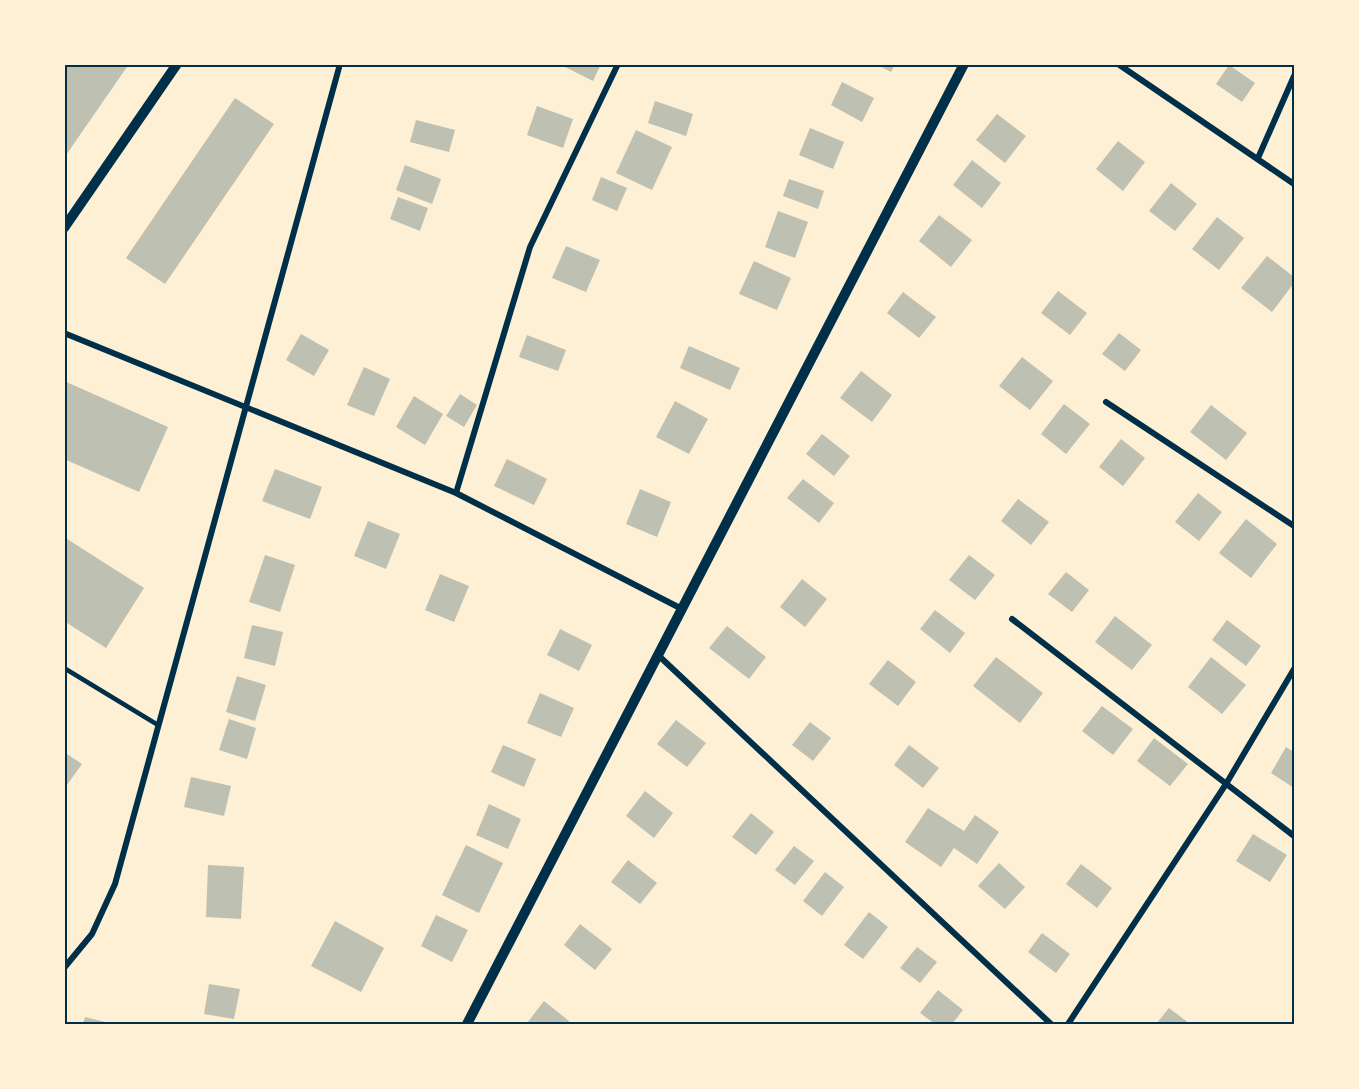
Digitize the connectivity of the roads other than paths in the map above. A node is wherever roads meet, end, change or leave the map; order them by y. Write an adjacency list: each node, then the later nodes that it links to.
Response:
1 (177, 64): 9 (street)
2 (340, 64): 12 (street)
3 (618, 64): 13 (street)
4 (964, 64): 15 (street)
5 (1118, 64): 7 (street)
6 (1294, 76): 7 (street)
7 (1258, 158): 8 (street)
8 (1294, 184)
9 (64, 228)
10 (64, 333): 12 (street)
11 (1106, 402): 14 (street)
12 (245, 409): 13 (street); 20 (street)
13 (456, 493): 15 (street)
14 (1294, 526)
15 (683, 609): 17 (street)
16 (1012, 619): 21 (street)
17 (659, 656): 24 (street); 25 (street)
18 (64, 668): 20 (lane)
19 (1294, 669): 21 (street)
20 (158, 725): 23 (street)
21 (1226, 784): 22 (street); 26 (street)
22 (1294, 836)
23 (64, 968)
24 (467, 1024)
25 (1051, 1024)
26 (1068, 1024)

